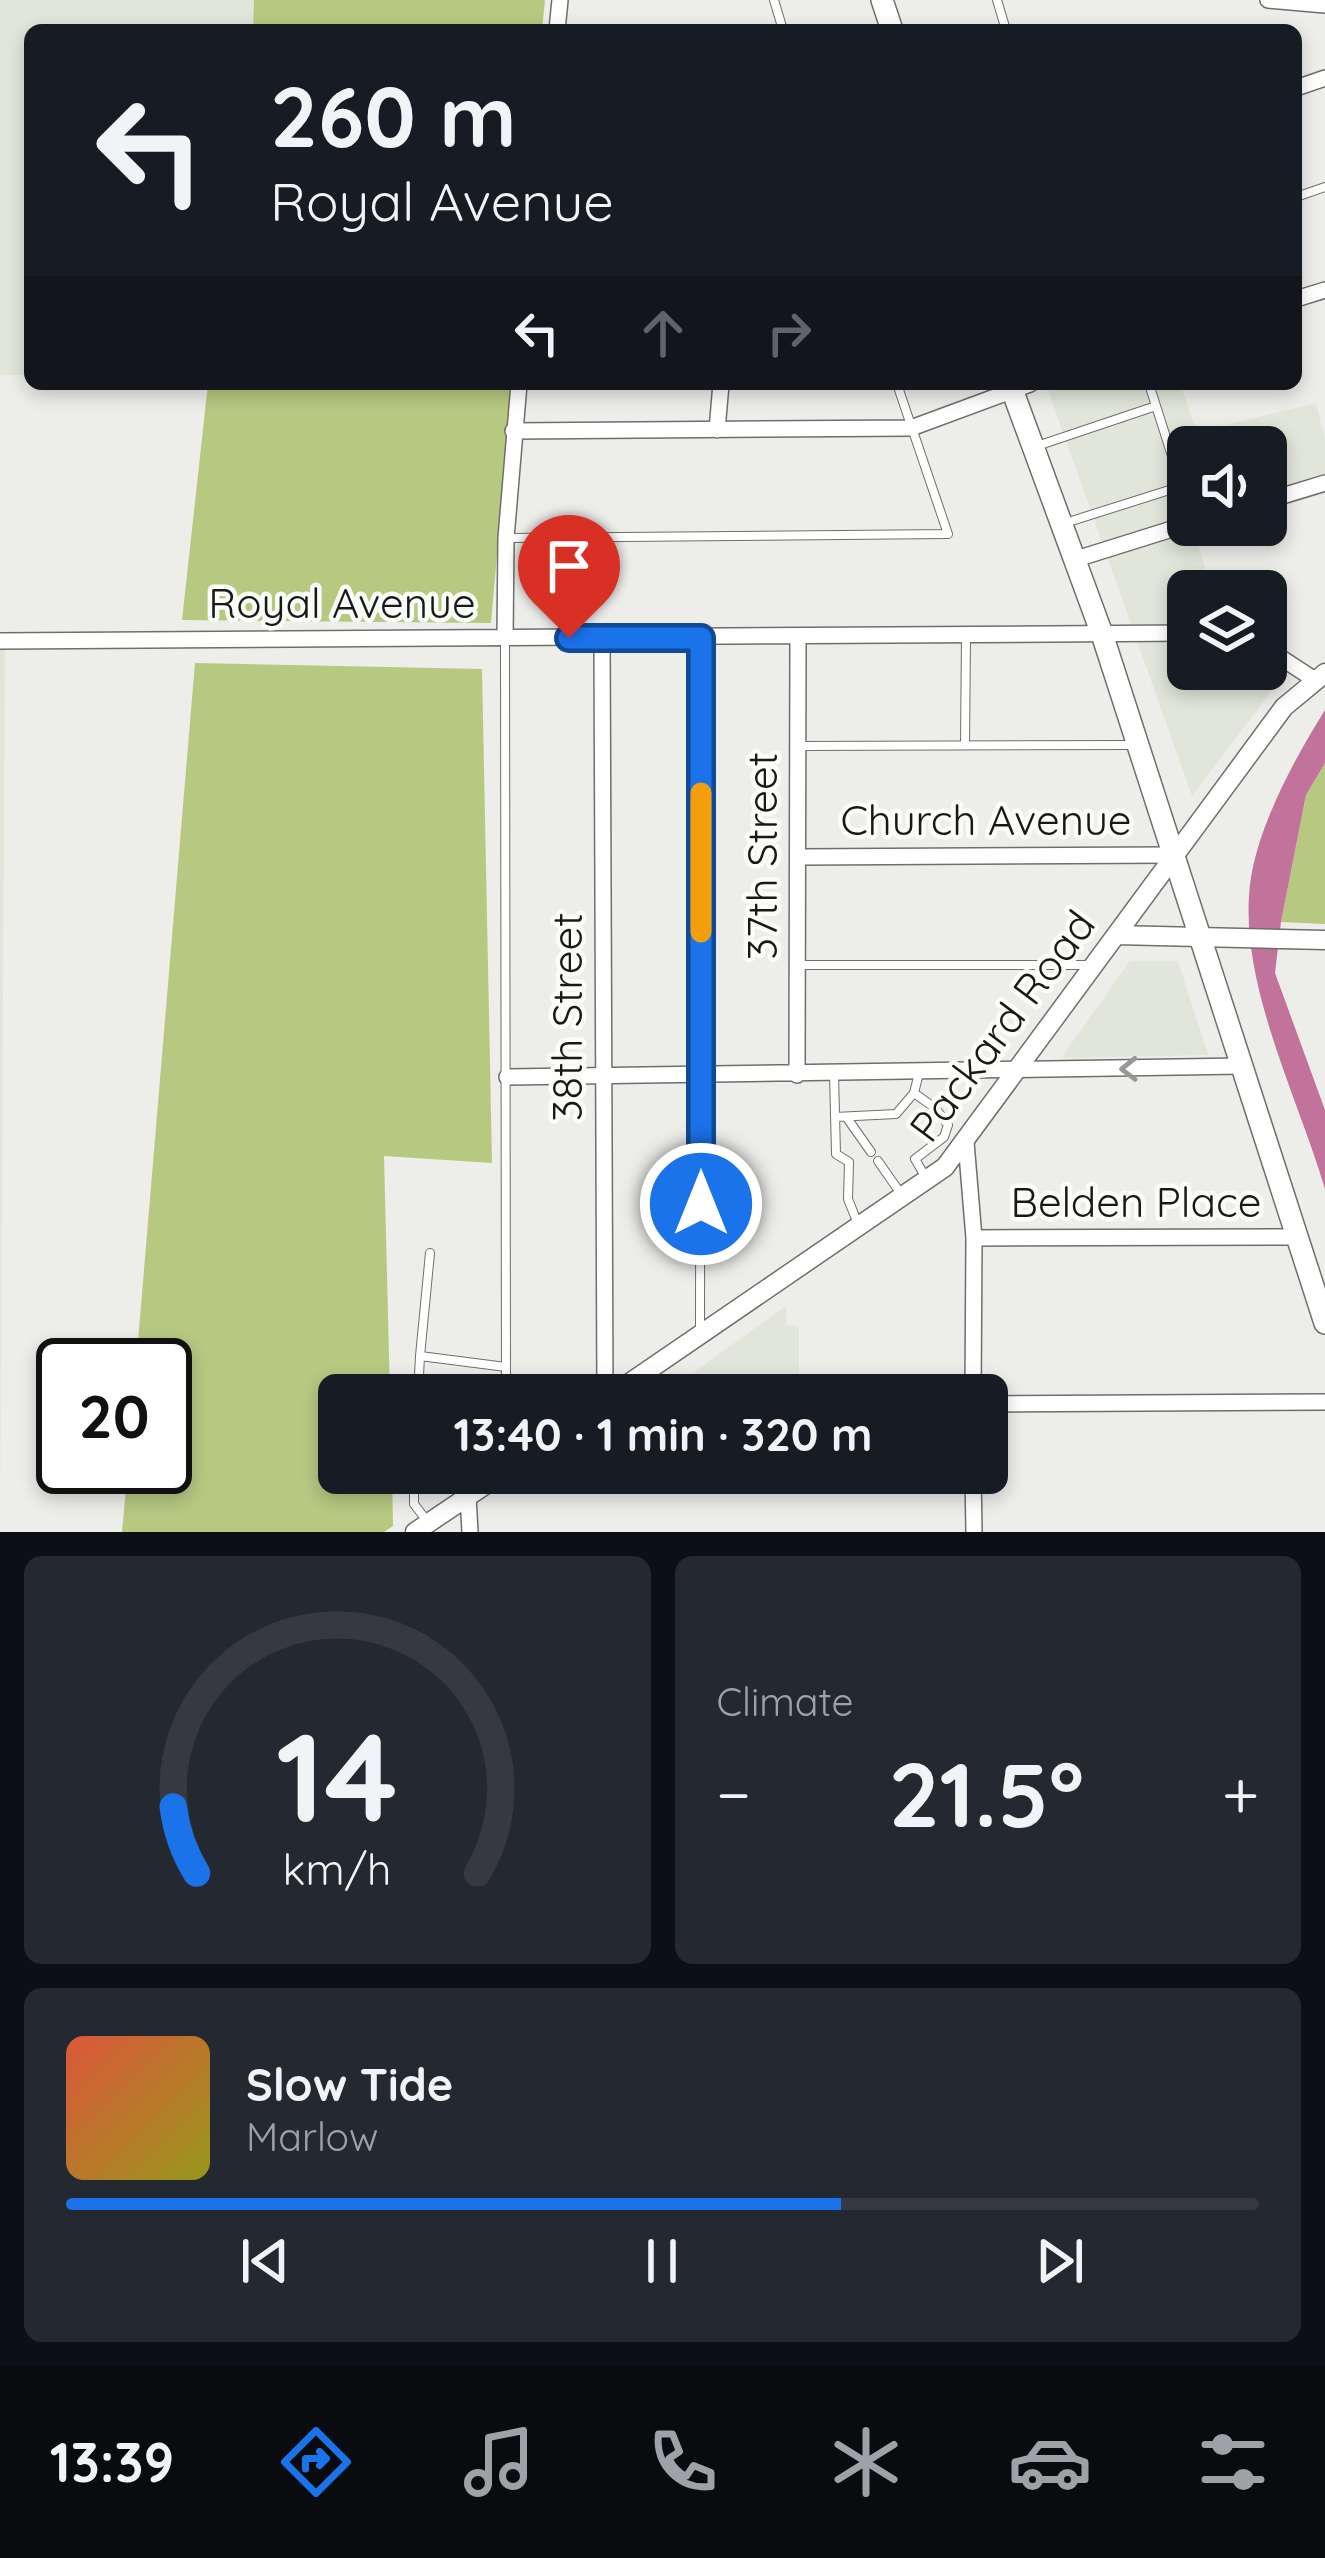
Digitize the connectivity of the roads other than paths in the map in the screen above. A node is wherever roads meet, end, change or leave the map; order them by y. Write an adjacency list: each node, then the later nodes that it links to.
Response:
1 (1268, 0): 2 (street)
2 (1325, 5)
3 (518, 390): 11 (street)
4 (720, 390): 12 (street)
5 (899, 390): 10 (lane)
6 (1007, 390): 10 (street)
7 (1018, 390): 14 (main road)
8 (1151, 390): 9 (lane)
9 (1156, 406): 13 (lane); 14 (lane)
10 (911, 428): 12 (street); 20 (lane)
11 (513, 430): 12 (street); 20 (street)
12 (717, 430)
13 (1167, 440)
14 (1033, 447): 18 (main road)
15 (1325, 483): 17 (street)
16 (1167, 491): 18 (lane)
17 (1287, 495)
18 (1060, 524): 21 (main road)
19 (1167, 531): 21 (street)
20 (506, 538): 28 (street)
21 (1073, 560): 23 (main road)
22 (1167, 633): 23 (street, Royal Avenue)
23 (1102, 634): 24 (street, Royal Avenue); 33 (main road)
24 (966, 636): 25 (street, Royal Avenue); 32 (lane)
25 (798, 637): 27 (street, Royal Avenue); 34 (street, 37th Street)
26 (602, 638): 27 (street, Royal Avenue); 28 (street, Royal Avenue); 49 (street, 38th Street)
27 (701, 638): 46 (lane)
28 (505, 639): 29 (street, Royal Avenue); 48 (lane)
29 (0, 640)
30 (1287, 659): 31 (street)
31 (1320, 677): 35 (street, Packard Road)
32 (965, 745): 33 (lane); 34 (lane)
33 (1138, 745): 35 (main road)
34 (798, 746): 36 (street, 37th Street)
35 (1174, 855): 36 (street, Church Avenue); 37 (street, Packard Road); 38 (main road)
36 (799, 857): 40 (street, 37th Street)
37 (1116, 935): 38 (street); 41 (street, Packard Road)
38 (1202, 936): 39 (street); 42 (main road)
39 (1325, 940)
40 (798, 965): 41 (lane); 47 (street, 37th Street)
41 (1094, 965): 43 (street, Packard Road)
42 (1242, 1066): 43 (street, one-way to 43); 57 (main road)
43 (1017, 1072): 44 (street); 52 (street, Packard Road)
44 (919, 1073): 45 (street); 50 (lane)
45 (834, 1074): 47 (street); 51 (lane)
46 (702, 1075): 47 (street); 49 (street); 60 (lane)
47 (797, 1075)
48 (507, 1076): 49 (street); 62 (lane)
49 (603, 1076): 65 (street, 38th Street)
50 (914, 1093): 51 (lane); 53 (lane)
51 (841, 1117): 54 (lane); 55 (lane)
52 (966, 1142): 53 (street, Packard Road); 56 (street)
53 (927, 1179): 54 (street, Packard Road)
54 (902, 1196): 55 (street, Packard Road)
55 (858, 1226): 60 (street, Packard Road)
56 (974, 1238): 57 (street, Belden Place); 67 (street)
57 (1298, 1238): 59 (main road)
58 (430, 1253): 61 (lane)
59 (1325, 1323)
60 (700, 1333): 66 (street, Packard Road)
61 (419, 1356): 62 (lane); 63 (lane)
62 (506, 1367): 64 (lane)
63 (419, 1374)
64 (506, 1374)
65 (608, 1374)
66 (639, 1374)
67 (973, 1374)
68 (1325, 1402): 69 (street)
69 (1008, 1404)
70 (414, 1494): 74 (lane)
71 (472, 1494): 73 (street)
72 (974, 1494): 76 (street)
73 (469, 1496): 74 (street); 75 (street)
74 (421, 1527)
75 (470, 1532)
76 (974, 1532)

